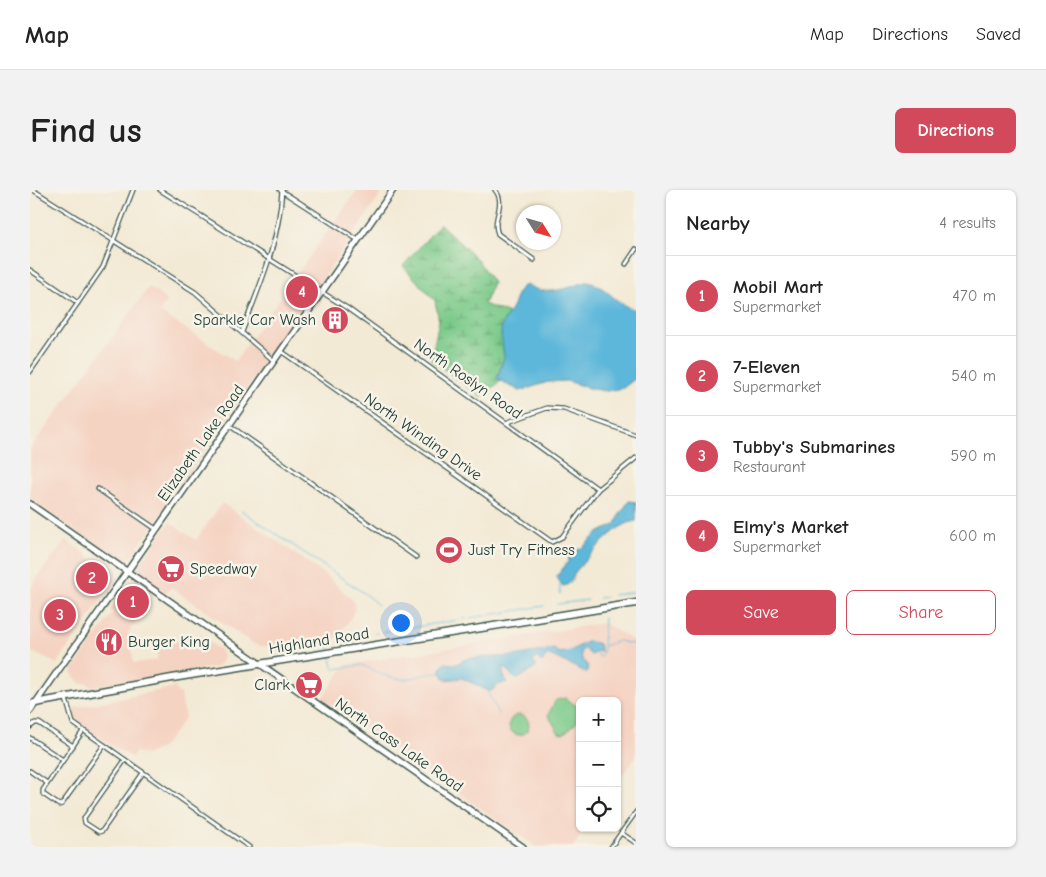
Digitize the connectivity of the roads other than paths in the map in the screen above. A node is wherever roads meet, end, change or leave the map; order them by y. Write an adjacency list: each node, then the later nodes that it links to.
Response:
1 (33, 190): 8 (street)
2 (133, 190): 8 (street)
3 (160, 190): 10 (street, North Roslyn Road)
4 (282, 190): 7 (street); 10 (street)
5 (393, 190): 7 (main road, Elizabeth Lake Road)
6 (495, 190): 11 (street)
7 (358, 240): 14 (main road, Elizabeth Lake Road)
8 (114, 241): 15 (street); 16 (street)
9 (636, 249): 12 (street)
10 (271, 258): 14 (street, North Roslyn Road); 16 (street)
11 (534, 260)
12 (626, 264)
13 (30, 270): 15 (street)
14 (322, 291): 17 (main road, Elizabeth Lake Road); 20 (street, North Roslyn Road)
15 (78, 303): 19 (street)
16 (242, 332): 18 (street)
17 (280, 350): 18 (main road, Elizabeth Lake Road); 25 (street, North Winding Drive)
18 (274, 360): 21 (main road, Elizabeth Lake Road)
19 (30, 372)
20 (508, 422): 22 (street); 25 (street, North Roslyn Road)
21 (228, 425): 27 (main road, Elizabeth Lake Road); 28 (street)
22 (636, 435)
23 (636, 458): 25 (street)
24 (98, 489): 27 (street)
25 (598, 489)
26 (30, 504): 29 (main road, North Cass Lake Road)
27 (157, 529): 29 (main road, Elizabeth Lake Road)
28 (416, 557)
29 (126, 573): 31 (main road, North Cass Lake Road); 33 (main road, Elizabeth Lake Road)
30 (636, 603): 31 (highway, Highland Road)
31 (260, 665): 32 (highway, Highland Road); 49 (main road, North Cass Lake Road)
32 (66, 698): 33 (highway, Highland Road); 36 (street)
33 (33, 703): 34 (main road, Elizabeth Lake Road)
34 (30, 711)
35 (30, 727): 39 (street)
36 (83, 731): 38 (street); 39 (street)
37 (30, 738): 40 (street)
38 (104, 745): 41 (street); 44 (street)
39 (73, 746): 40 (street)
40 (63, 760): 44 (street)
41 (125, 760): 43 (street); 43 (street)
42 (30, 771): 44 (street)
43 (143, 773): 48 (street)
44 (47, 783)
45 (636, 812): 46 (street)
46 (621, 833): 47 (street); 50 (street)
47 (636, 843)
48 (250, 847)
49 (523, 847)
50 (611, 847)

